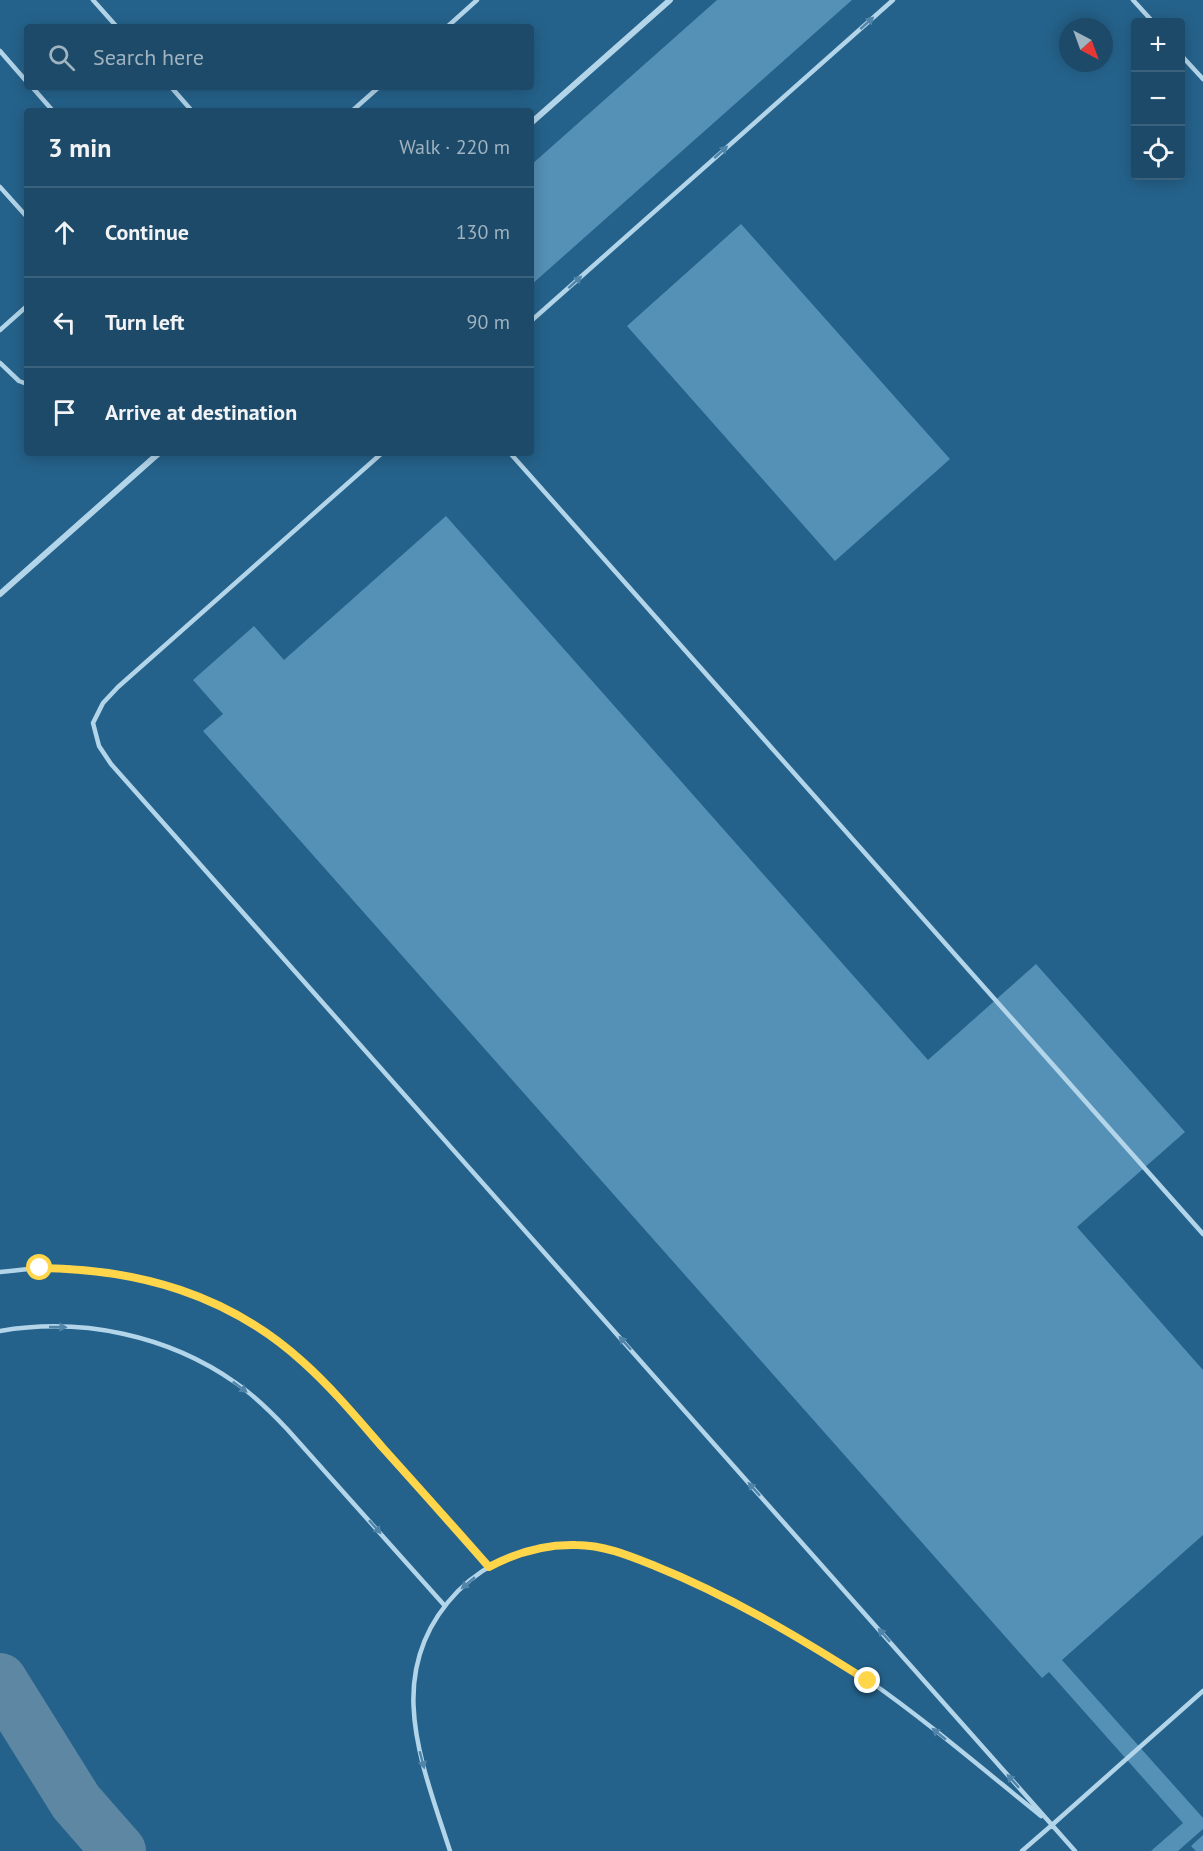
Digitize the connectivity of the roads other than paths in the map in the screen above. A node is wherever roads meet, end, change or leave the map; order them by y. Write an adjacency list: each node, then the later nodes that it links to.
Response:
1 (93, 0): 7 (lane)
2 (477, 0): 8 (lane)
3 (670, 0): 19 (street)
4 (892, 0): 23 (lane, one-way to 4)
5 (1133, 0): 6 (lane)
6 (1149, 18)
7 (114, 24)
8 (450, 24)
9 (0, 51): 11 (lane)
10 (1185, 59): 12 (lane)
11 (24, 79)
12 (1203, 79)
13 (35, 90): 16 (lane)
14 (174, 90): 17 (lane)
15 (376, 90): 18 (lane)
16 (50, 108)
17 (189, 108)
18 (355, 108)
19 (534, 120)
20 (0, 187): 21 (lane)
21 (24, 214)
22 (24, 309): 24 (lane)
23 (534, 318)
24 (0, 330)
25 (0, 363): 26 (lane)
26 (24, 383)
27 (156, 456): 30 (street)
28 (379, 456): 37 (lane, one-way to 28)
29 (513, 456): 31 (lane)
30 (0, 594)
31 (1203, 1234)
32 (0, 1272): 34 (lane)
33 (0, 1331): 35 (lane, one-way to 35)
34 (489, 1567): 35 (lane, one-way to 35); 37 (lane, one-way to 34)
35 (445, 1606): 38 (lane, one-way to 38)
36 (1203, 1691): 37 (lane)
37 (1052, 1825): 39 (lane); 40 (lane)
38 (450, 1851)
39 (1022, 1851)
40 (1075, 1851)

